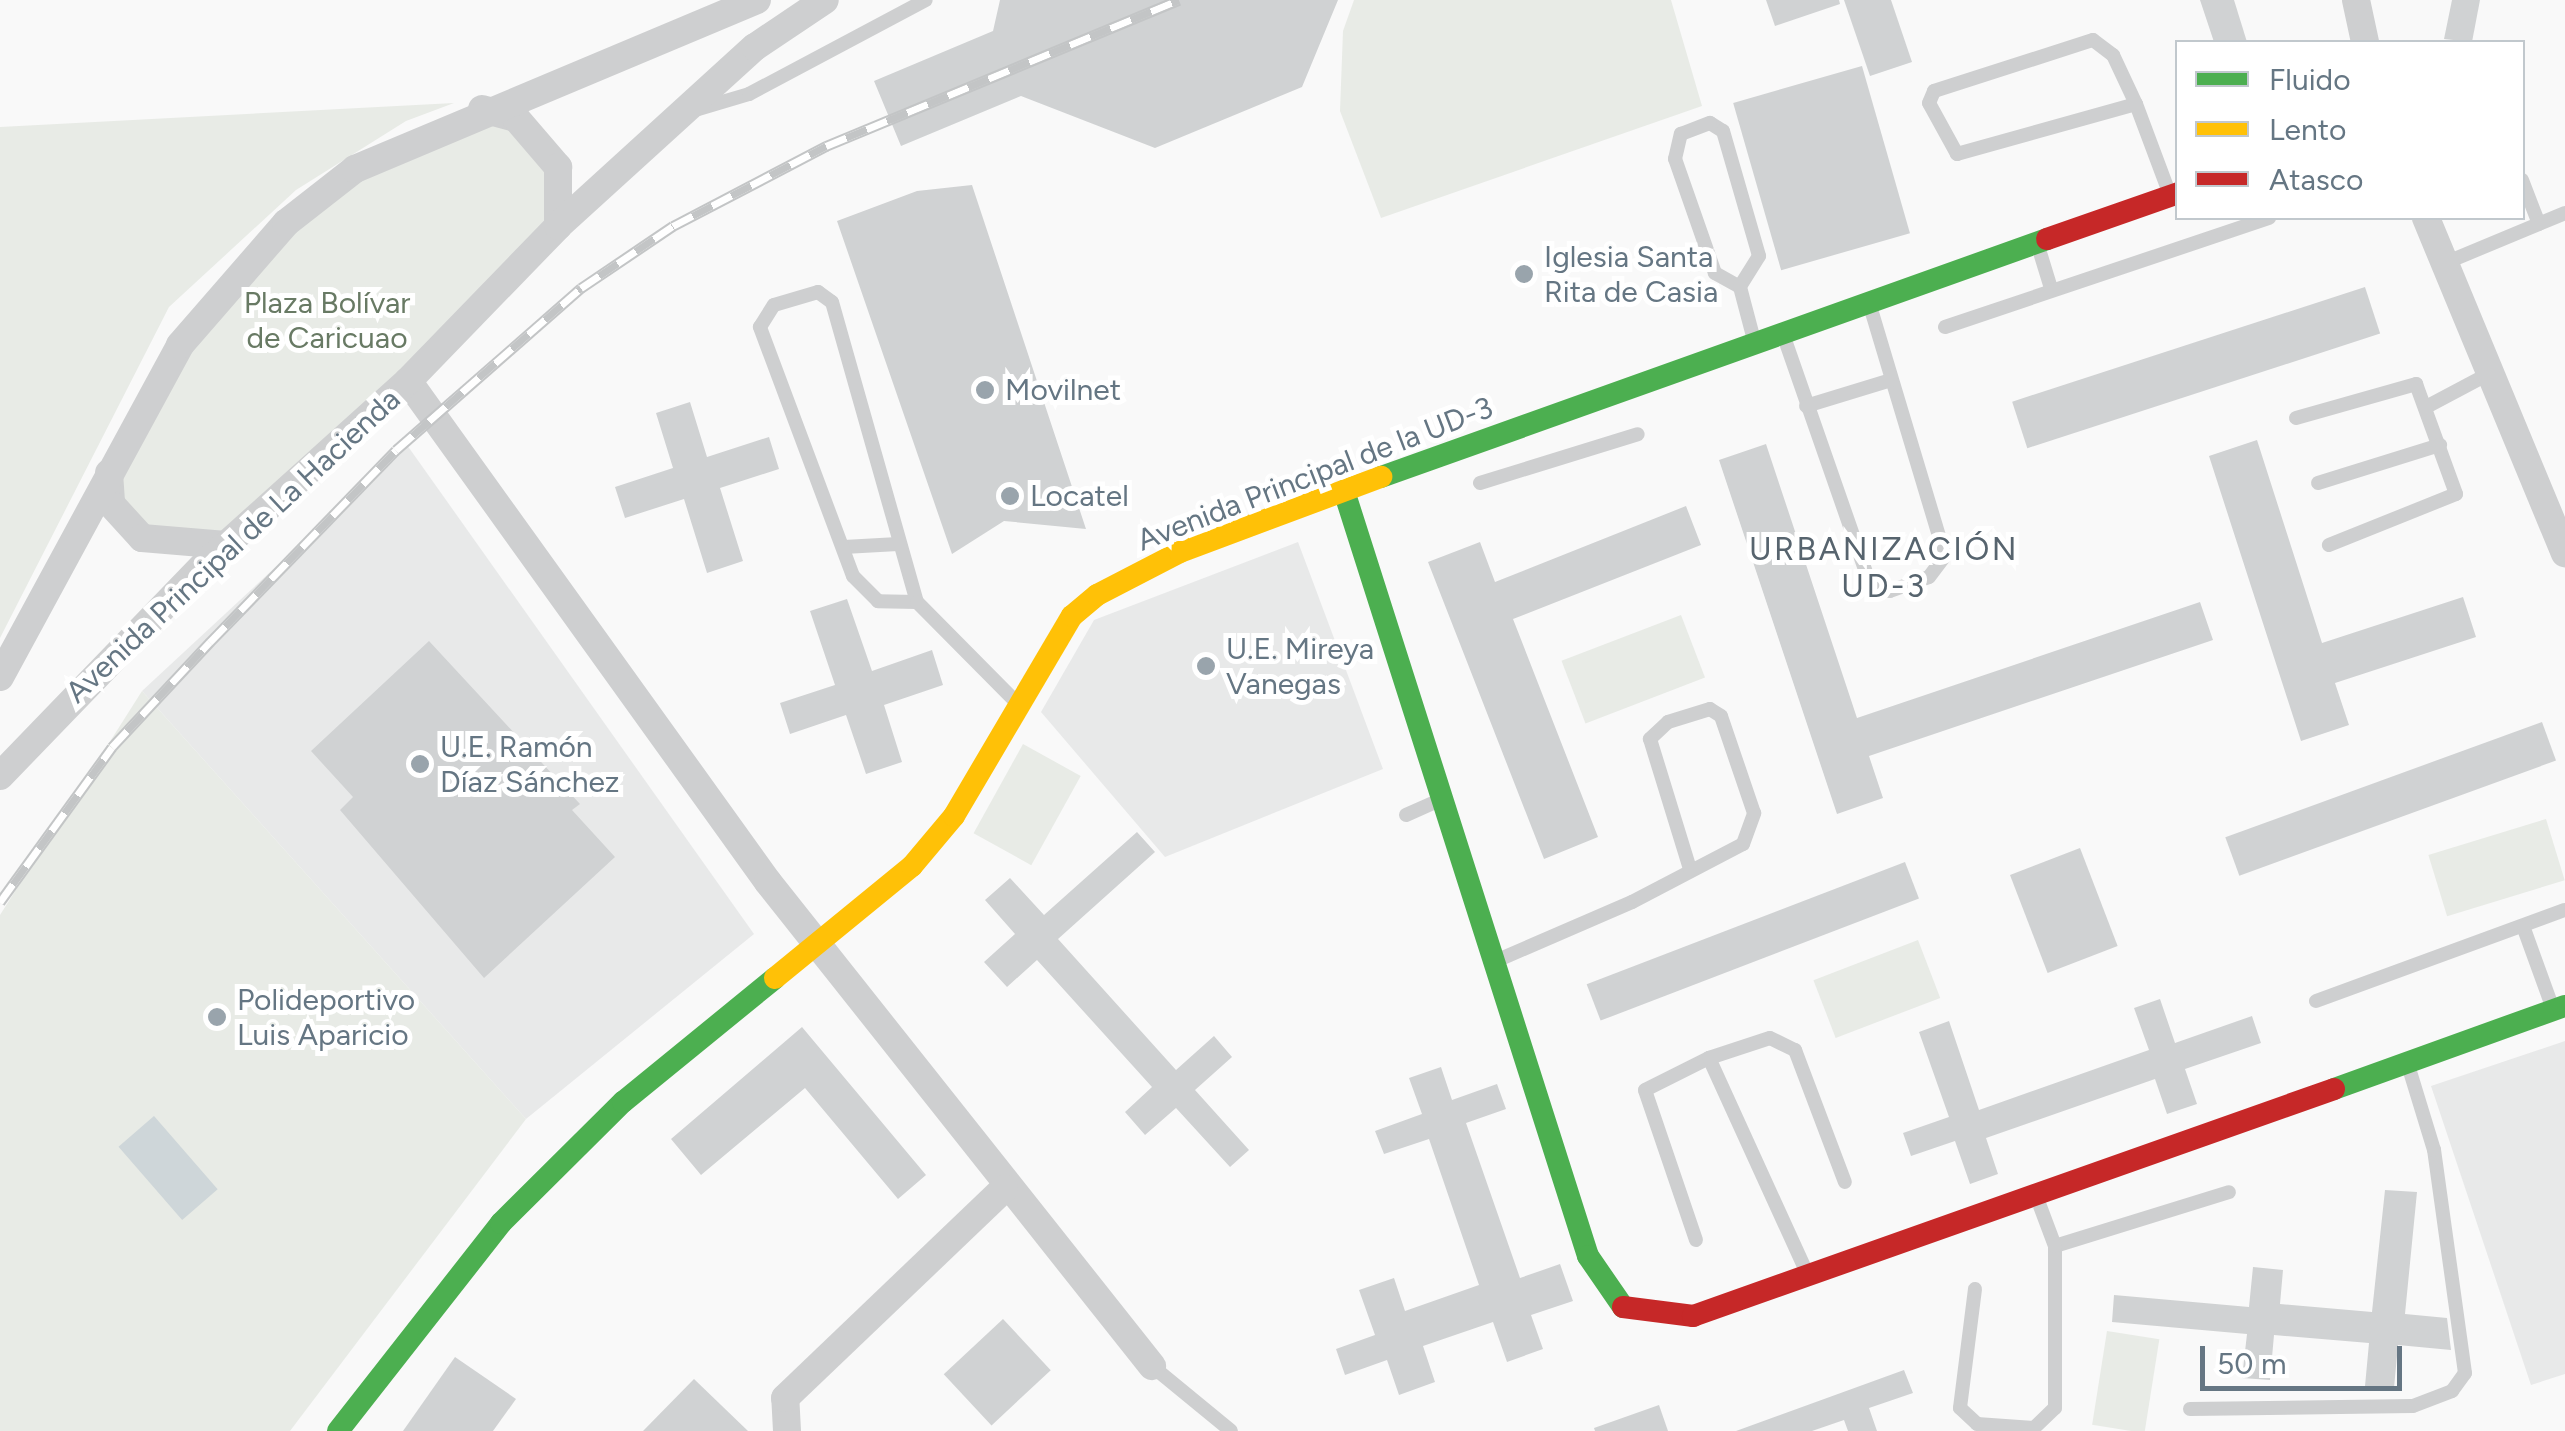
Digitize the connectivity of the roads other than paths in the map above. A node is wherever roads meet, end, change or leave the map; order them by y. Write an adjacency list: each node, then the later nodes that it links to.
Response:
1 (757, 0): 7 (street)
2 (825, 0): 8 (street, Avenida Principal de La Hacienda)
3 (926, 0): 8 (lane)
4 (2356, 0): 5 (street)
5 (2365, 40)
6 (2136, 104): 6 (lane); 10 (lane)
7 (482, 109): 15 (street); 34 (street)
8 (694, 110): 15 (street, Avenida Principal de La Hacienda)
9 (2525, 188): 14 (lane)
10 (2174, 194): 16 (street, Avenida Principal de la UD-3)
11 (2565, 213): 14 (lane)
12 (2262, 220): 18 (lane)
13 (2427, 220): 17 (street)
14 (2539, 224): 17 (lane)
15 (558, 226): 25 (street, Avenida Principal de La Hacienda)
16 (2038, 245): 18 (lane); 20 (street, Avenida Principal de la UD-3)
17 (2445, 262): 24 (street)
18 (2050, 284): 21 (lane)
19 (1740, 287): 19 (lane); 23 (lane)
20 (1871, 310): 22 (street, Avenida Principal de la UD-3); 26 (lane)
21 (1945, 327)
22 (1784, 335): 23 (street, Avenida Principal de la UD-3); 27 (lane)
23 (1755, 345): 29 (street, Avenida Principal de la UD-3)
24 (2492, 372): 28 (lane); 42 (street)
25 (408, 380): 38 (street, Avenida Principal de La Hacienda); 52 (street)
26 (1891, 380): 27 (lane); 27 (lane)
27 (1806, 406)
28 (2428, 406): 30 (lane); 32 (lane)
29 (1558, 414): 33 (lane); 37 (street, Avenida Principal de la UD-3)
30 (2296, 418)
31 (1638, 434): 33 (lane)
32 (2440, 446): 36 (lane); 40 (lane)
33 (1569, 452): 35 (lane)
34 (109, 473): 38 (street); 44 (street)
35 (1480, 483)
36 (2318, 483)
37 (1344, 492): 45 (street, Avenida Principal de la UD-3); 47 (street)
38 (226, 544): 46 (street, Avenida Principal de La Hacienda)
39 (898, 544): 41 (lane); 41 (lane); 43 (lane)
40 (2329, 545)
41 (844, 547): 43 (lane)
42 (2565, 553)
43 (917, 602): 45 (lane)
44 (0, 677)
45 (1021, 707): 52 (street, Avenida Principal de la UD-3)
46 (0, 776)
47 (1440, 800): 48 (lane); 53 (street)
48 (1406, 815)
49 (1690, 869): 49 (lane); 53 (lane)
50 (2565, 910): 51 (lane)
51 (2523, 926): 54 (lane); 55 (lane)
52 (819, 945): 59 (street); 64 (street, Avenida Principal de la UD-3)
53 (1498, 960): 66 (street)
54 (2316, 1001)
55 (2559, 1008): 57 (street)
56 (1709, 1058): 58 (lane); 62 (lane); 66 (lane)
57 (2408, 1067): 61 (street); 69 (lane)
58 (1846, 1182)
59 (1004, 1189): 68 (street); 71 (street)
60 (2229, 1192): 63 (lane)
61 (2037, 1197): 63 (lane); 66 (street)
62 (1696, 1240)
63 (2055, 1246): 67 (lane)
64 (474, 1256): 65 (lane); 70 (street, Avenida Principal de la UD-3)
65 (494, 1272)
66 (1810, 1279)
67 (1975, 1289)
68 (1152, 1366): 72 (lane)
69 (2190, 1410)
70 (338, 1431)
71 (786, 1431)
72 (1231, 1431)

